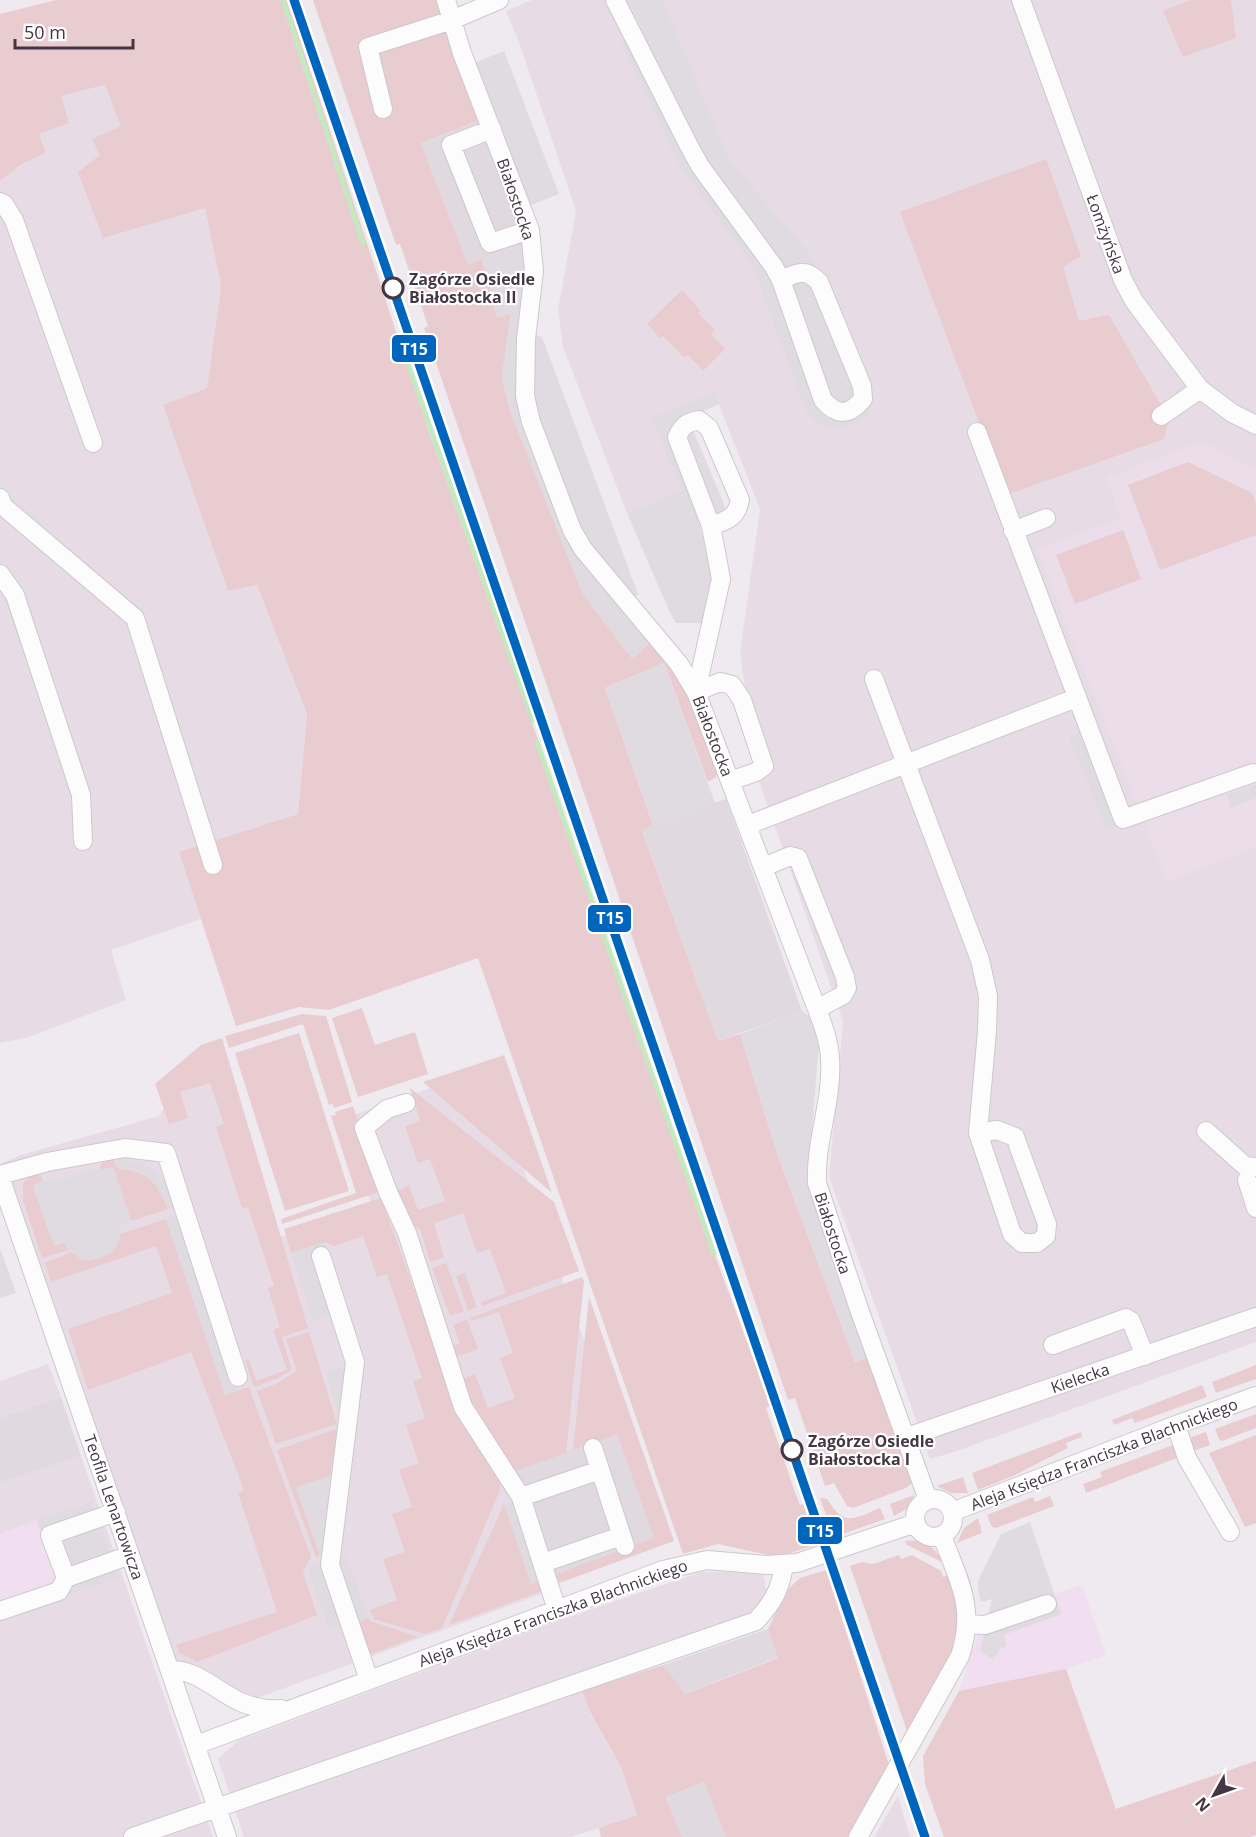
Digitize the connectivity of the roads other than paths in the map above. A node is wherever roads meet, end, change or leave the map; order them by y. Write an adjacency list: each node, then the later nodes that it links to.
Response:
1 (446, 0): 5 (street, Białostocka)
2 (499, 0): 5 (street)
3 (615, 0): 10 (street)
4 (1021, 0): 11 (street, Łomżyńska)
5 (452, 20): 6 (street); 7 (street, Białostocka)
6 (383, 109)
7 (492, 129): 9 (street, Białostocka); 9 (street)
8 (0, 202): 15 (street)
9 (530, 230): 22 (street, Białostocka)
10 (781, 280): 10 (street)
11 (1200, 389): 12 (street); 13 (street, Łomżyńska)
12 (1161, 416)
13 (1256, 425)
14 (977, 432): 19 (street)
15 (93, 443)
16 (1, 504): 29 (street)
17 (1046, 518): 19 (street)
18 (711, 526): 18 (street); 22 (street)
19 (1013, 531): 23 (street)
20 (0, 574): 28 (street)
21 (874, 679): 24 (street)
22 (696, 692): 26 (street, Białostocka); 26 (street)
23 (1076, 698): 24 (street); 25 (street)
24 (906, 765): 27 (street); 34 (street)
25 (1253, 773)
26 (730, 781): 27 (street, Białostocka)
27 (748, 825): 30 (street, Białostocka)
28 (83, 841)
29 (213, 865)
30 (764, 867): 31 (street, Białostocka); 31 (street)
31 (818, 1009): 45 (street, Białostocka)
32 (406, 1103): 48 (street)
33 (1206, 1131): 35 (street)
34 (978, 1133): 34 (street)
35 (1251, 1174): 37 (street)
36 (0, 1176): 42 (street); 50 (street, Teofila Lenartowicza)
37 (1256, 1208)
38 (321, 1256): 64 (street)
39 (1256, 1317): 41 (street, Kielecka)
40 (1053, 1345): 41 (street)
41 (1145, 1356): 45 (street, Kielecka)
42 (238, 1377)
43 (1256, 1396): 44 (street, Aleja Księdza Franciszka Blachnickiego)
44 (1176, 1425): 51 (street, Aleja Księdza Franciszka Blachnickiego); 53 (street)
45 (904, 1438): 49 (street, Białostocka)
46 (593, 1448): 47 (street)
47 (600, 1470): 48 (street); 56 (street)
48 (521, 1497): 56 (street)
49 (927, 1500): 51 (street); 52 (street)
50 (116, 1512): 55 (street, Teofila Lenartowicza); 58 (street)
51 (952, 1512): 54 (street)
52 (916, 1524): 54 (street); 57 (street, Aleja Księdza Franciszka Blachnickiego)
53 (1230, 1532)
54 (942, 1536): 62 (street)
55 (130, 1555): 58 (street); 63 (street, Teofila Lenartowicza)
56 (543, 1563): 60 (street)
57 (784, 1565): 60 (street, Aleja Księdza Franciszka Blachnickiego); 67 (street)
58 (66, 1578): 61 (street)
59 (1047, 1604): 62 (street)
60 (558, 1610): 64 (street, Aleja Księdza Franciszka Blachnickiego)
61 (0, 1611)
62 (967, 1624): 70 (street)
63 (170, 1670): 65 (street, Aleja Księdza Franciszka Blachnickiego); 66 (street, Teofila Lenartowicza)
64 (369, 1680): 65 (street, Aleja Księdza Franciszka Blachnickiego)
65 (298, 1707): 66 (street, Aleja Księdza Franciszka Blachnickiego)
66 (196, 1745): 67 (street, Teofila Lenartowicza)
67 (218, 1809): 68 (street); 69 (street, Teofila Lenartowicza)
68 (133, 1837)
69 (227, 1837)
70 (858, 1837)

